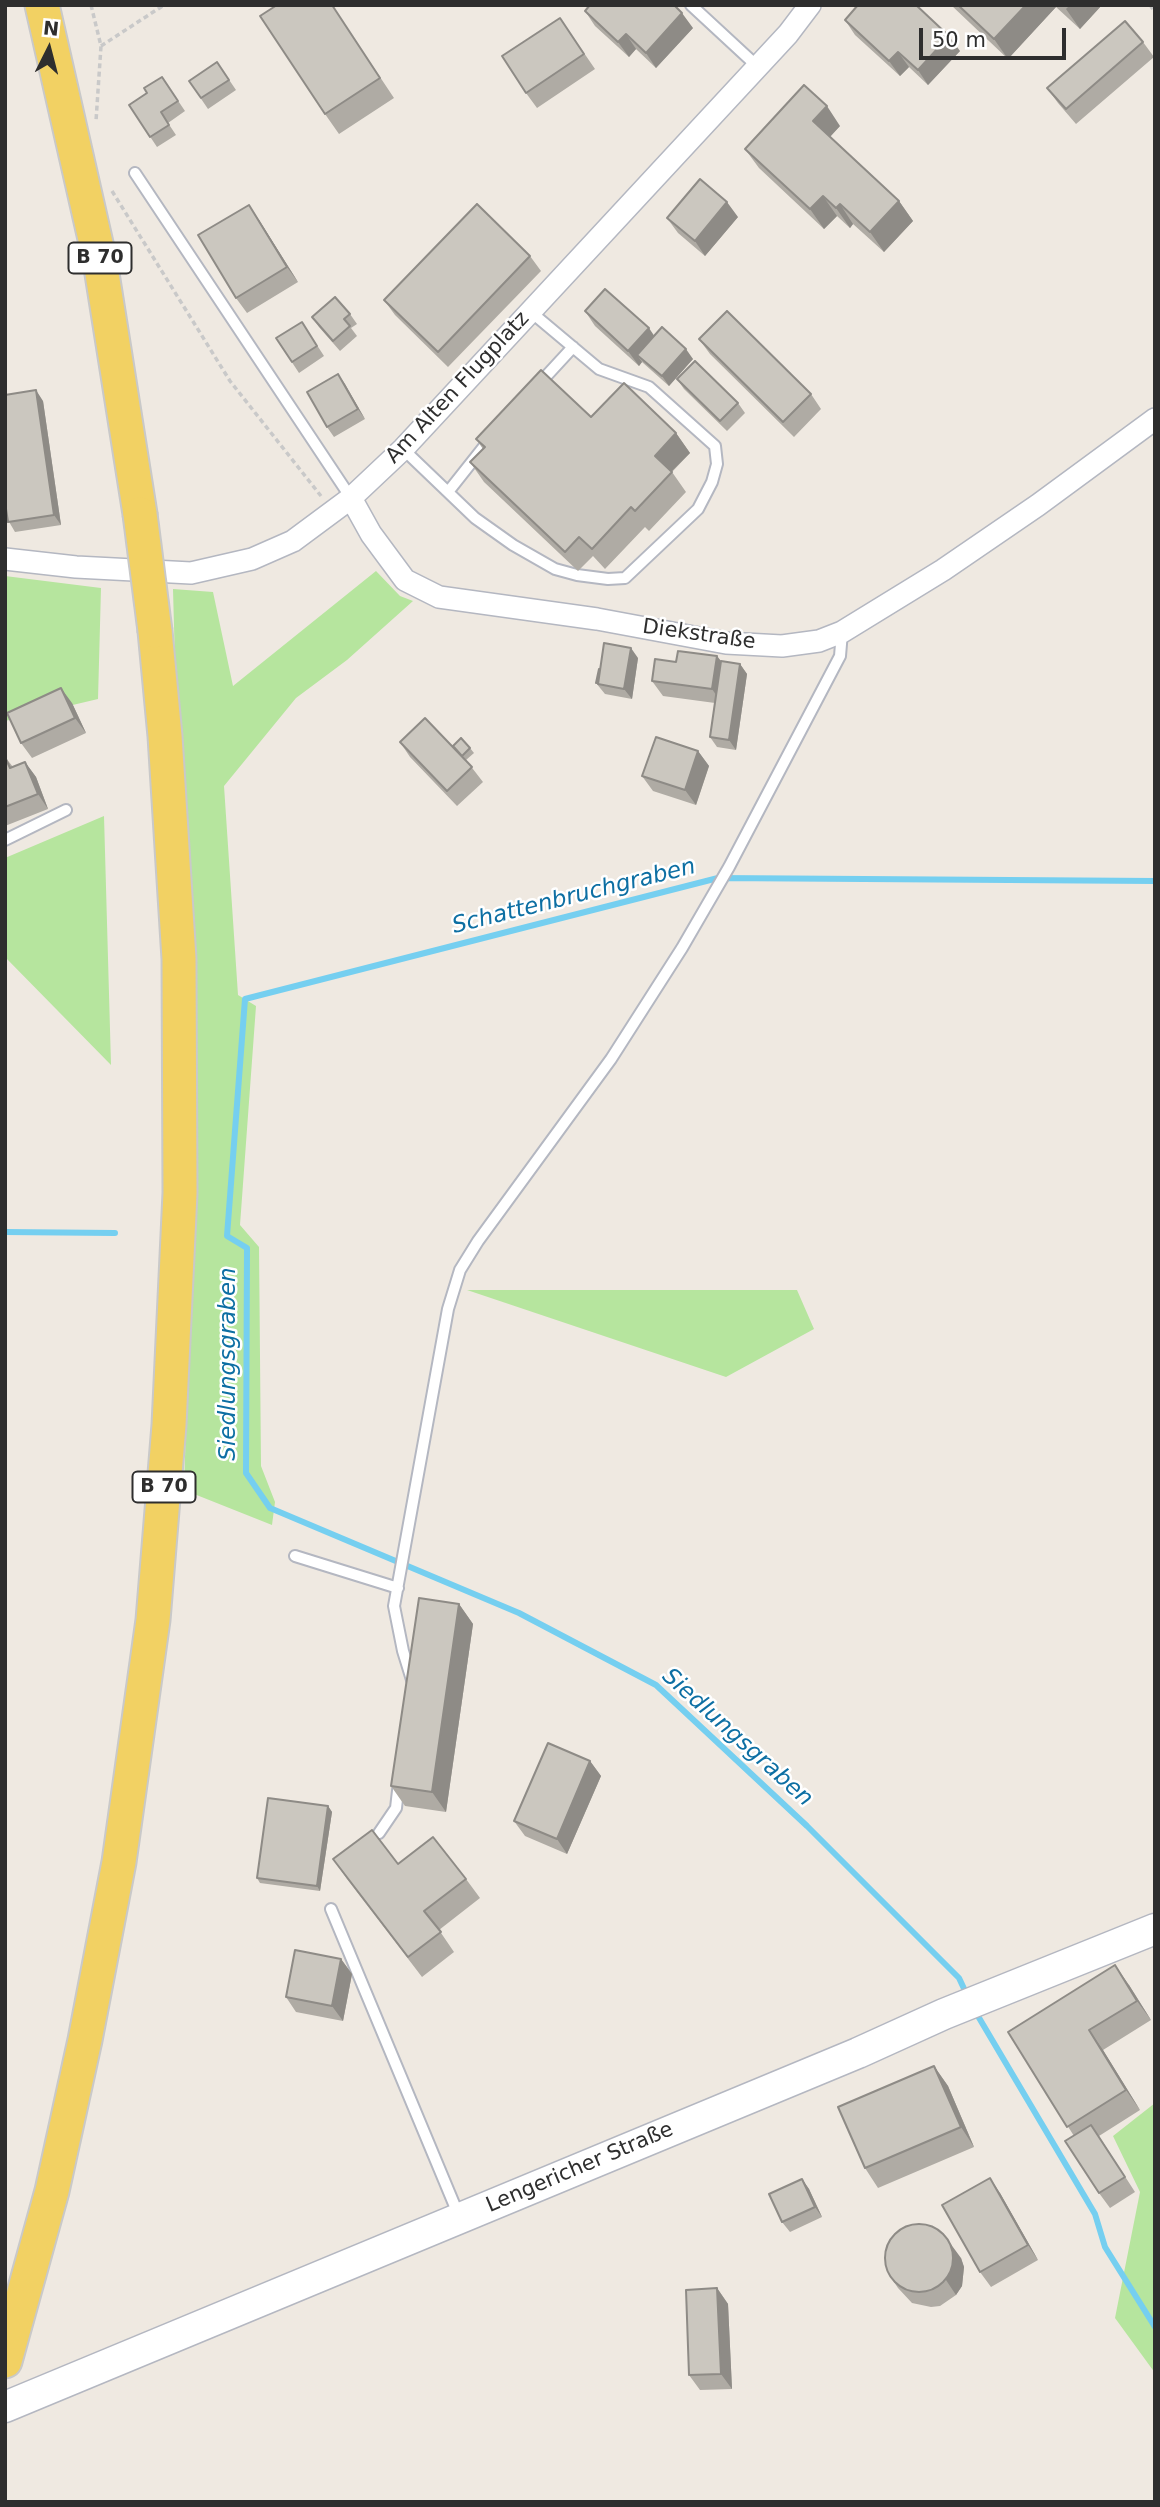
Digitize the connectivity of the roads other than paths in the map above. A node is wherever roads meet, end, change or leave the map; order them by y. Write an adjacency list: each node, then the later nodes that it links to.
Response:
1 (42, 5): 26 (main road, B 70, bridge)
2 (691, 5): 4 (lane)
3 (810, 5): 4 (street, Am Alten Flugplatz)
4 (758, 67): 6 (street, Am Alten Flugplatz)
5 (135, 173): 13 (lane)
6 (530, 312): 7 (lane); 11 (street, Am Alten Flugplatz)
7 (573, 347): 8 (lane); 12 (lane)
8 (526, 398)
9 (1155, 419): 15 (street, Diekstraße)
10 (498, 429): 12 (lane)
11 (403, 449): 12 (lane); 13 (street, Am Alten Flugplatz)
12 (448, 492)
13 (351, 498): 14 (street, Am Alten Flugplatz); 15 (street, Diekstraße)
14 (5, 559)
15 (842, 632): 19 (lane)
16 (66, 810): 17 (lane)
17 (5, 840)
18 (295, 1556): 19 (lane)
19 (399, 1583): 20 (lane)
20 (414, 1685)
21 (401, 1768): 22 (lane)
22 (379, 1833)
23 (331, 1909): 25 (lane)
24 (1155, 1929): 25 (main road, Lengericher Straße)
25 (461, 2218): 27 (main road, Lengericher Straße)
26 (5, 2361)
27 (5, 2407)

